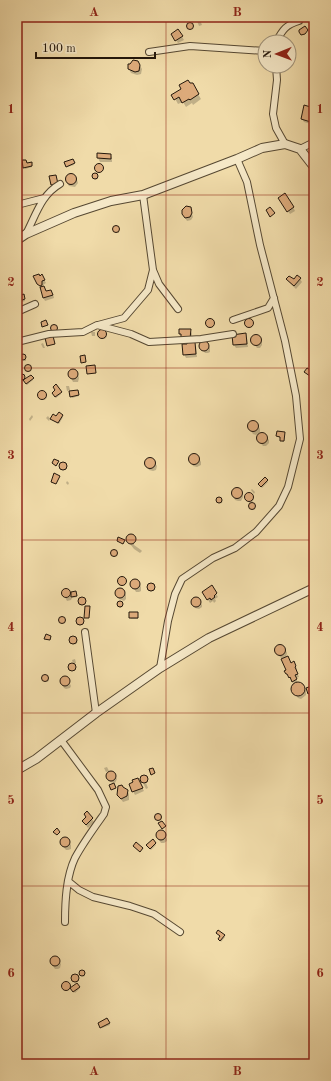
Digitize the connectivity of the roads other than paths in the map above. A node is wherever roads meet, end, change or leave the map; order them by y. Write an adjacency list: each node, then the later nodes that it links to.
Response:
1 (299, 21): 2 (street)
2 (280, 34)
3 (257, 50): 4 (street)
4 (149, 52)
5 (277, 74): 7 (street)
6 (314, 142): 8 (street)
7 (286, 144): 8 (street); 9 (street)
8 (300, 149): 10 (street)
9 (237, 159): 12 (street); 18 (street)
10 (314, 167)
11 (60, 184): 13 (street)
12 (143, 195): 15 (street); 17 (street)
13 (44, 198): 14 (street); 15 (street)
14 (17, 205)
15 (26, 234): 16 (street)
16 (17, 240)
17 (153, 270): 20 (street); 23 (street)
18 (274, 298): 22 (street); 28 (street)
19 (35, 304): 21 (street)
20 (178, 309)
21 (17, 312)
22 (233, 320)
23 (97, 325): 24 (street); 25 (street)
24 (233, 334)
25 (17, 342)
26 (314, 588): 28 (street)
27 (86, 632): 29 (street)
28 (160, 668): 29 (street)
29 (96, 713): 30 (street)
30 (61, 740): 31 (street); 32 (street)
31 (17, 770)
32 (68, 881): 33 (street); 34 (street)
33 (65, 922)
34 (180, 932)

